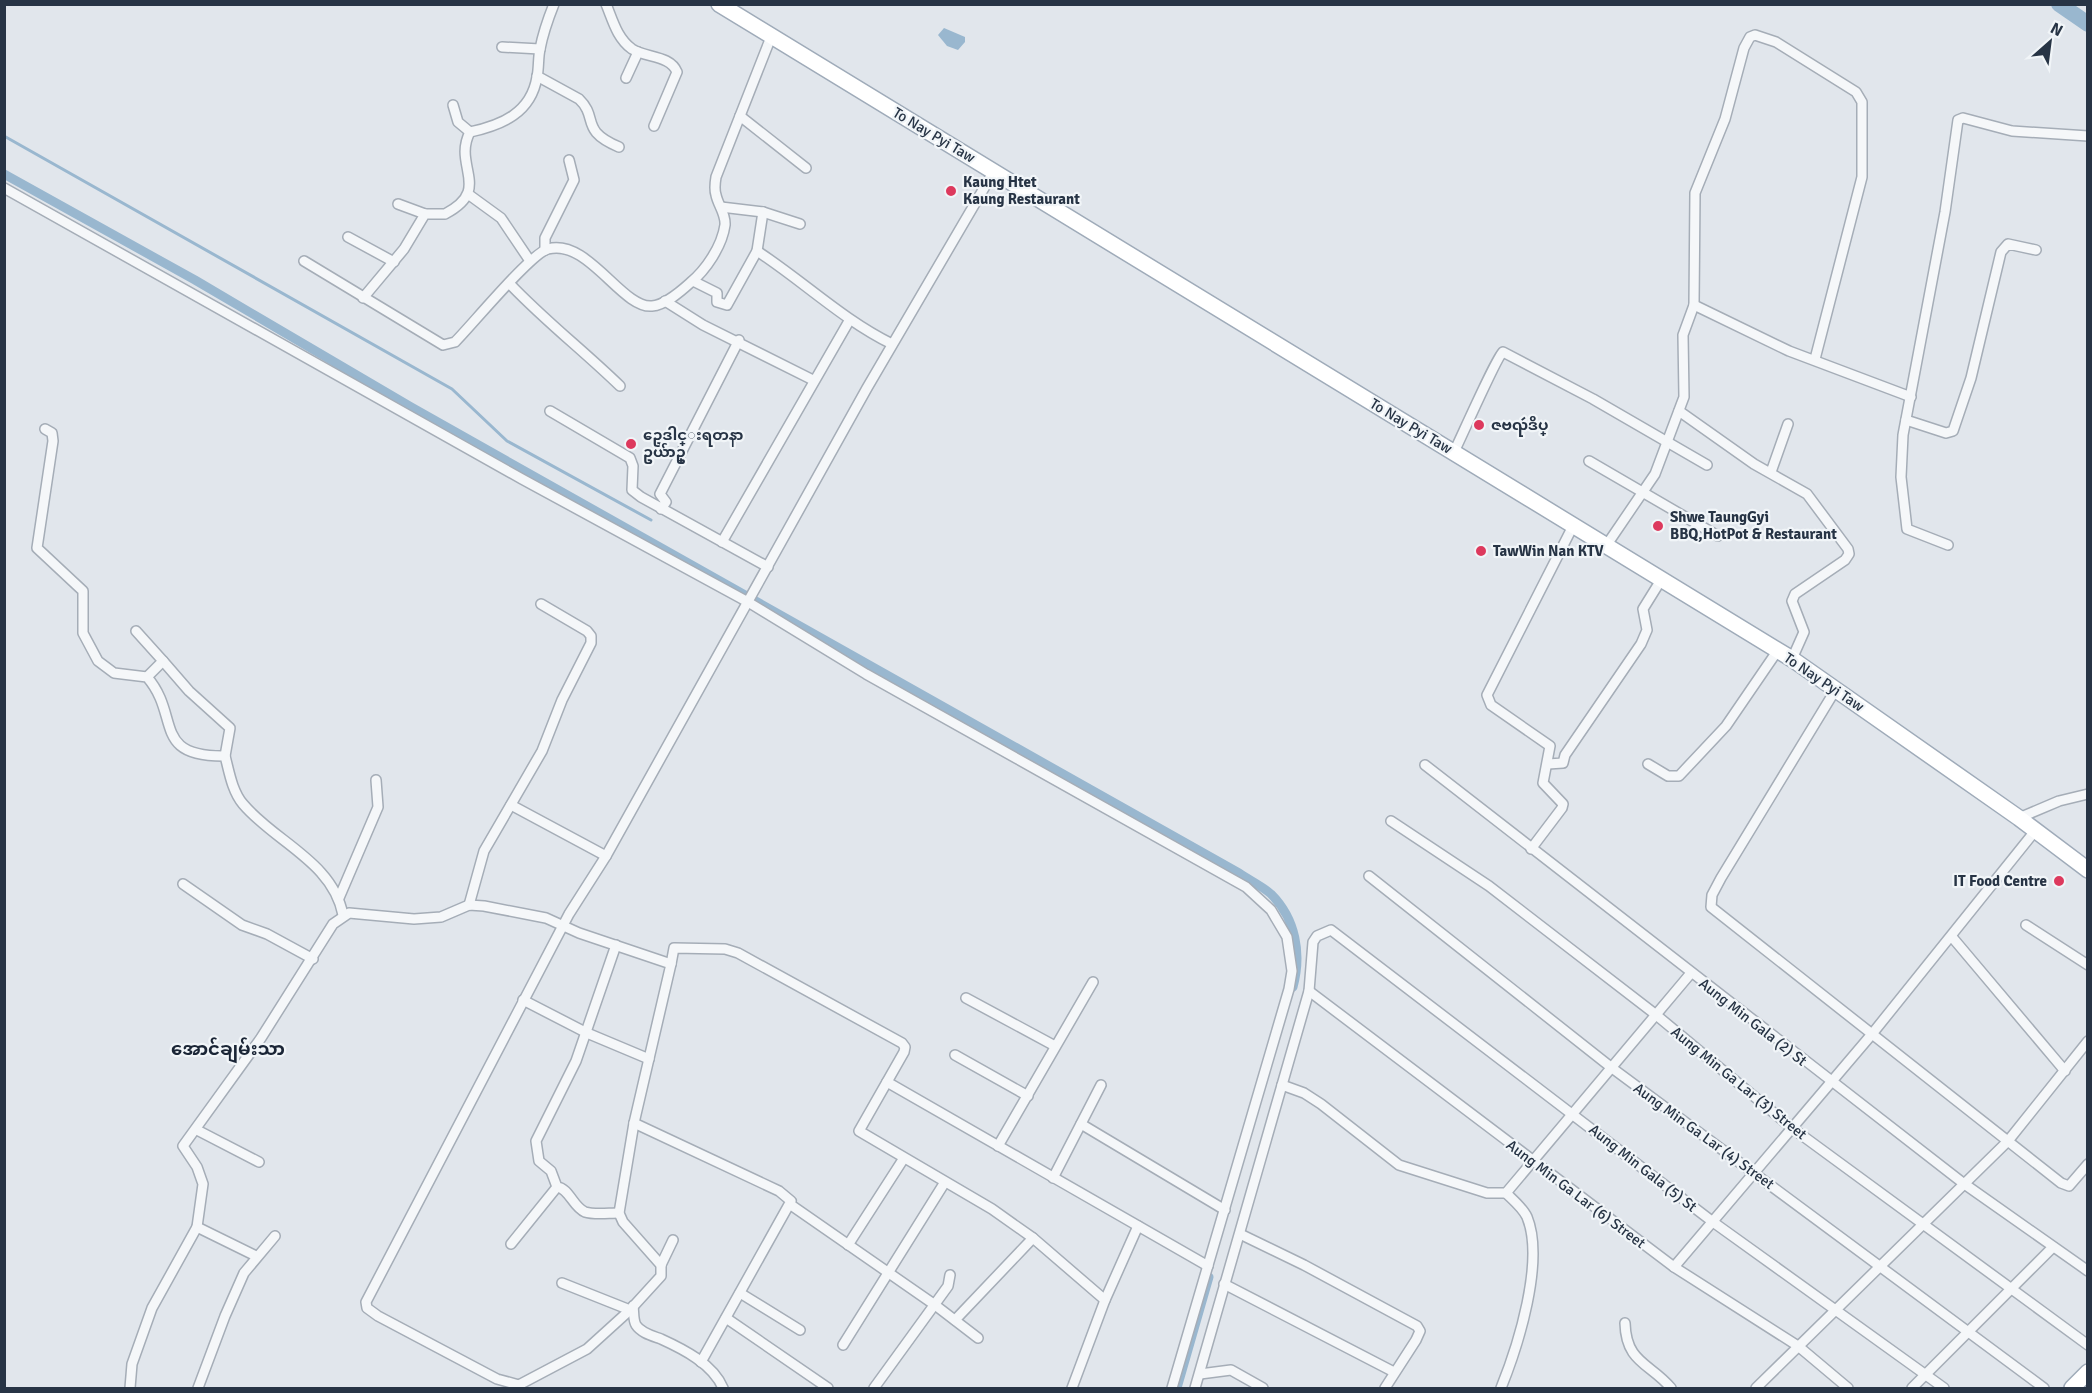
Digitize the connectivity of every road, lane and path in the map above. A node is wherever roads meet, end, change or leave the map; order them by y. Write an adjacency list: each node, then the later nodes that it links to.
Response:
1 (554, 4): 6 (street)
2 (606, 4): 7 (street)
3 (719, 4): 4 (main road, To Nay Pyi Taw)
4 (771, 37): 11 (street); 18 (main road, To Nay Pyi Taw)
5 (502, 47): 6 (street)
6 (540, 49): 8 (street)
7 (638, 52): 9 (street); 12 (street)
8 (537, 76): 13 (street); 15 (street)
9 (626, 78)
10 (453, 105): 13 (street)
11 (740, 116): 17 (street); 22 (street)
12 (654, 126)
13 (470, 132): 20 (street)
14 (2088, 136): 44 (street)
15 (619, 147)
16 (569, 160): 27 (street)
17 (806, 168)
18 (994, 171): 40 (street); 51 (main road, To Nay Pyi Taw)
19 (4, 188): 64 (street)
20 (468, 194): 24 (street); 31 (street)
21 (398, 204): 24 (street)
22 (720, 207): 23 (street); 33 (street)
23 (764, 212): 25 (street); 29 (street)
24 (425, 214): 32 (street)
25 (800, 224)
26 (348, 237): 32 (street)
27 (545, 250): 31 (street); 36 (street)
28 (2036, 250): 47 (street)
29 (757, 251): 33 (street); 38 (street)
30 (304, 261): 35 (street)
31 (530, 261): 34 (street)
32 (394, 262): 35 (street)
33 (693, 281): 36 (street)
34 (509, 284): 35 (street); 43 (street)
35 (363, 298)
36 (665, 301): 39 (street)
37 (1694, 305): 41 (street); 41 (street); 46 (street)
38 (849, 321): 40 (street); 42 (street)
39 (739, 340): 42 (street); 56 (street)
40 (892, 345): 62 (street)
41 (1815, 359): 44 (street)
42 (813, 380): 59 (street)
43 (620, 386)
44 (1911, 397): 47 (street)
45 (550, 411): 56 (street)
46 (1679, 411): 50 (street); 54 (street)
47 (1906, 420): 60 (street)
48 (1788, 424): 54 (street)
49 (45, 429): 70 (street)
50 (1666, 443): 51 (street); 53 (street); 55 (street)
51 (1454, 452): 57 (main road, To Nay Pyi Taw)
52 (1589, 461): 55 (street)
53 (1707, 465)
54 (1771, 472): 68 (street)
55 (1644, 492): 58 (street); 61 (street)
56 (661, 509): 59 (street)
57 (1573, 526): 61 (main road, To Nay Pyi Taw); 73 (street)
58 (1718, 536)
59 (722, 542): 62 (street)
60 (1948, 545)
61 (1606, 546): 63 (main road, To Nay Pyi Taw)
62 (768, 567): 64 (street)
63 (1661, 580): 67 (main road, To Nay Pyi Taw); 73 (street)
64 (751, 599): 83 (street); 134 (street)
65 (541, 604): 78 (street)
66 (136, 631): 69 (street)
67 (1778, 650): 68 (main road, To Nay Pyi Taw); 74 (street)
68 (1792, 659): 71 (main road, To Nay Pyi Taw)
69 (163, 661): 70 (street); 72 (street)
70 (147, 677): 72 (street)
71 (1836, 689): 79 (main road, To Nay Pyi Taw); 104 (street)
72 (225, 756): 87 (street)
73 (1548, 764): 82 (street)
74 (1648, 764)
75 (1425, 765): 82 (street, Aung Min Gala (2) St)
76 (376, 780): 87 (street)
77 (2088, 794): 79 (street)
78 (511, 805): 83 (street); 88 (street)
79 (2019, 818): 81 (main road, To Nay Pyi Taw)
80 (1391, 822): 102 (street, Aung Min Ga Lar (3) Street)
81 (2035, 831): 84 (main road, To Nay Pyi Taw); 92 (street)
82 (1531, 849): 97 (street, Aung Min Gala (2) St)
83 (606, 855): 90 (street)
84 (2088, 870)
85 (1369, 876): 109 (street, Aung Min Ga Lar (4) Street)
86 (183, 884): 94 (street)
87 (339, 898): 89 (street)
88 (469, 904): 89 (street); 90 (street)
89 (343, 915): 94 (street)
90 (565, 925): 93 (street); 101 (street)
91 (2026, 925): 96 (street)
92 (1952, 937): 104 (street); 110 (street)
93 (616, 945): 95 (street); 103 (street)
94 (313, 959): 120 (street)
95 (671, 964): 108 (street); 111 (street)
96 (2088, 965)
97 (1691, 973): 102 (street); 112 (street, Aung Min Gala (2) St)
98 (1093, 982): 106 (street)
99 (1309, 991): 114 (street); 116 (street, Aung Min Gala (5) St); 124 (street, Aung Min Ga Lar (6) Street)
100 (966, 998): 106 (street)
101 (523, 1000): 103 (street); 177 (street)
102 (1655, 1014): 109 (street); 119 (street, Aung Min Ga Lar (3) Street)
103 (587, 1033): 108 (street); 131 (street)
104 (1872, 1034): 112 (street); 121 (street)
105 (2088, 1041): 110 (street)
106 (1055, 1046): 115 (street)
107 (954, 1055): 115 (street)
108 (649, 1059): 117 (street)
109 (1612, 1068): 116 (street); 127 (street, Aung Min Ga Lar (4) Street)
110 (2065, 1071): 121 (street)
111 (887, 1082): 122 (street); 123 (street)
112 (1831, 1082): 119 (street); 130 (street, Aung Min Gala (2) St)
113 (1101, 1085): 118 (street)
114 (1282, 1085): 132 (street); 140 (street)
115 (1028, 1096): 122 (street)
116 (1573, 1114): 124 (street); 136 (street, Aung Min Gala (5) St)
117 (634, 1124): 133 (street); 135 (street)
118 (1081, 1124): 128 (street); 134 (street)
119 (1792, 1128): 127 (street); 137 (street, Aung Min Ga Lar (3) Street)
120 (197, 1130): 125 (street); 139 (street)
121 (2008, 1141): 126 (street); 130 (street)
122 (998, 1146): 128 (street)
123 (904, 1158): 129 (street); 145 (street)
124 (1533, 1161): 132 (street); 151 (street, Aung Min Ga Lar (6) Street)
125 (259, 1162)
126 (2088, 1164)
127 (1754, 1173): 136 (street); 150 (street, Aung Min Ga Lar (4) Street)
128 (1053, 1178): 138 (street)
129 (945, 1182): 142 (street); 153 (street)
130 (1963, 1183): 137 (street); 146 (street, Aung Min Gala (2) St)
131 (557, 1187): 135 (street); 144 (street)
132 (1506, 1193): 189 (street)
133 (791, 1205): 145 (street); 158 (street)
134 (1225, 1210): 149 (street)
135 (619, 1213): 148 (street)
136 (1713, 1222): 151 (street); 162 (street, Aung Min Gala (5) St)
137 (1920, 1224): 150 (street); 157 (street, Aung Min Ga Lar (3) Street)
138 (1138, 1226): 149 (street); 159 (street)
139 (197, 1227): 147 (street); 179 (street)
140 (1240, 1234): 156 (street); 173 (street)
141 (275, 1236): 147 (street)
142 (1033, 1238): 159 (street); 164 (street)
143 (673, 1240): 148 (street)
144 (511, 1244)
145 (848, 1245): 153 (street)
146 (2053, 1247): 152 (street, Aung Min Gala (2) St); 157 (street)
147 (256, 1256): 180 (street)
148 (661, 1265): 161 (street)
149 (1208, 1266): 185 (street)
150 (1878, 1266): 162 (street); 167 (street, Aung Min Ga Lar (4) Street)
151 (1674, 1267): 171 (street, Aung Min Ga Lar (6) Street)
152 (2088, 1271)
153 (889, 1273): 160 (street); 169 (street)
154 (950, 1275): 160 (street)
155 (562, 1283): 161 (street)
156 (1224, 1284): 173 (street); 175 (street)
157 (2011, 1290): 167 (street); 170 (street, Aung Min Ga Lar (3) Street)
158 (740, 1293): 163 (street); 166 (street)
159 (1105, 1300): 184 (street)
160 (935, 1305): 164 (street); 183 (street)
161 (632, 1308): 172 (street); 177 (street)
162 (1835, 1309): 171 (street); 176 (street, Aung Min Gala (5) St)
163 (726, 1318): 172 (street); 182 (street)
164 (955, 1320): 168 (street)
165 (1625, 1323): 190 (street)
166 (800, 1330)
167 (1969, 1332): 176 (street); 195 (street, Aung Min Ga Lar (4) Street)
168 (978, 1338)
169 (843, 1345)
170 (2088, 1345)
171 (1798, 1346): 191 (street); 192 (street, Aung Min Ga Lar (6) Street)
172 (701, 1362): 181 (street)
173 (1394, 1372): 188 (street)
174 (2088, 1372): 178 (main road)
175 (1200, 1374): 186 (street); 187 (street)
176 (1926, 1374): 193 (street); 194 (street, Aung Min Gala (5) St)
177 (516, 1387)
178 (2074, 1388)
179 (129, 1389)
180 (198, 1389)
181 (723, 1389)
182 (828, 1389)
183 (874, 1389)
184 (1072, 1389)
185 (1172, 1389)
186 (1195, 1389)
187 (1263, 1389)
188 (1385, 1389)
189 (1501, 1389)
190 (1671, 1389)
191 (1756, 1389)
192 (1848, 1389)
193 (1912, 1389)
194 (1944, 1389)
195 (2044, 1389)

